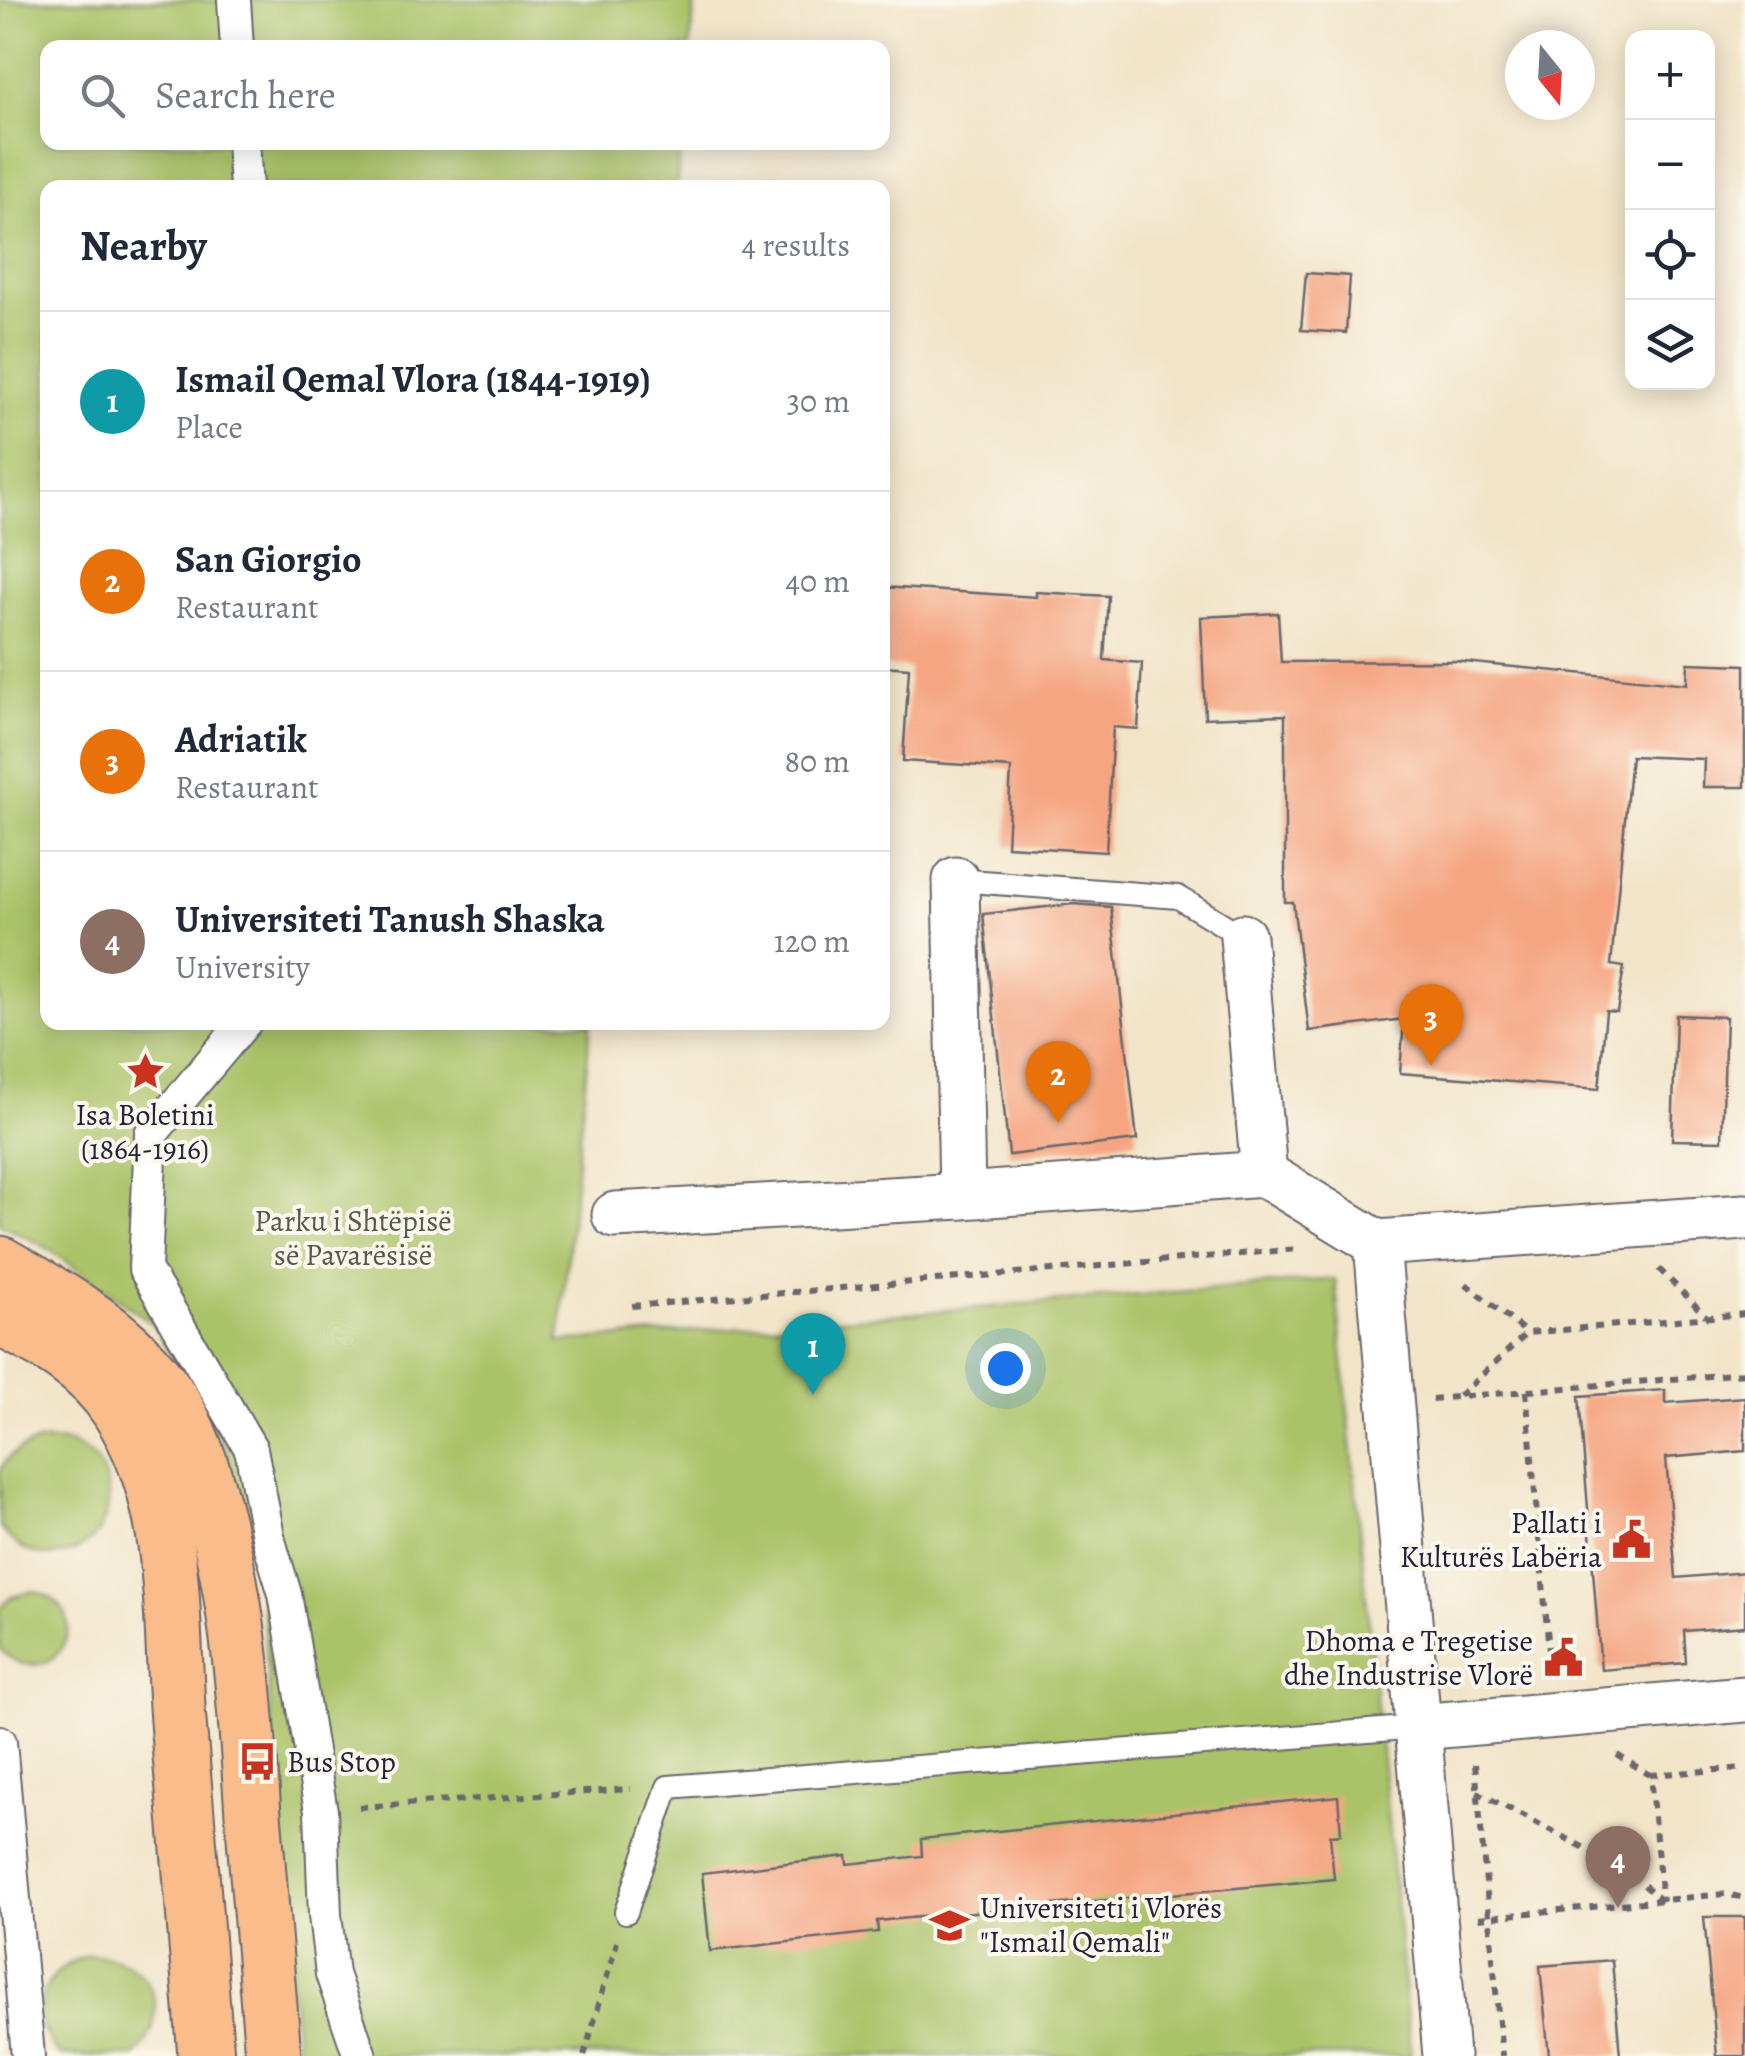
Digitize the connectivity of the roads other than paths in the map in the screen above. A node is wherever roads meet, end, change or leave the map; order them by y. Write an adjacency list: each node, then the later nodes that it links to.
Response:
1 (234, 0): 2 (street)
2 (236, 40)
3 (244, 150): 4 (street)
4 (245, 180)
5 (956, 880): 6 (lane); 9 (street)
6 (1244, 937): 8 (street)
7 (237, 1030): 22 (street)
8 (1264, 1174): 9 (street); 12 (street)
9 (962, 1196): 10 (street)
10 (615, 1215)
11 (1745, 1217): 12 (street)
12 (1394, 1242): 17 (street)
13 (0, 1264): 21 (main road)
14 (0, 1318): 20 (main road)
15 (1745, 1699): 17 (street)
16 (0, 1742): 19 (street)
17 (1420, 1742): 18 (lane); 23 (street)
18 (626, 1912)
19 (28, 2056)
20 (206, 2056)
21 (273, 2056)
22 (360, 2056)
23 (1446, 2056)

